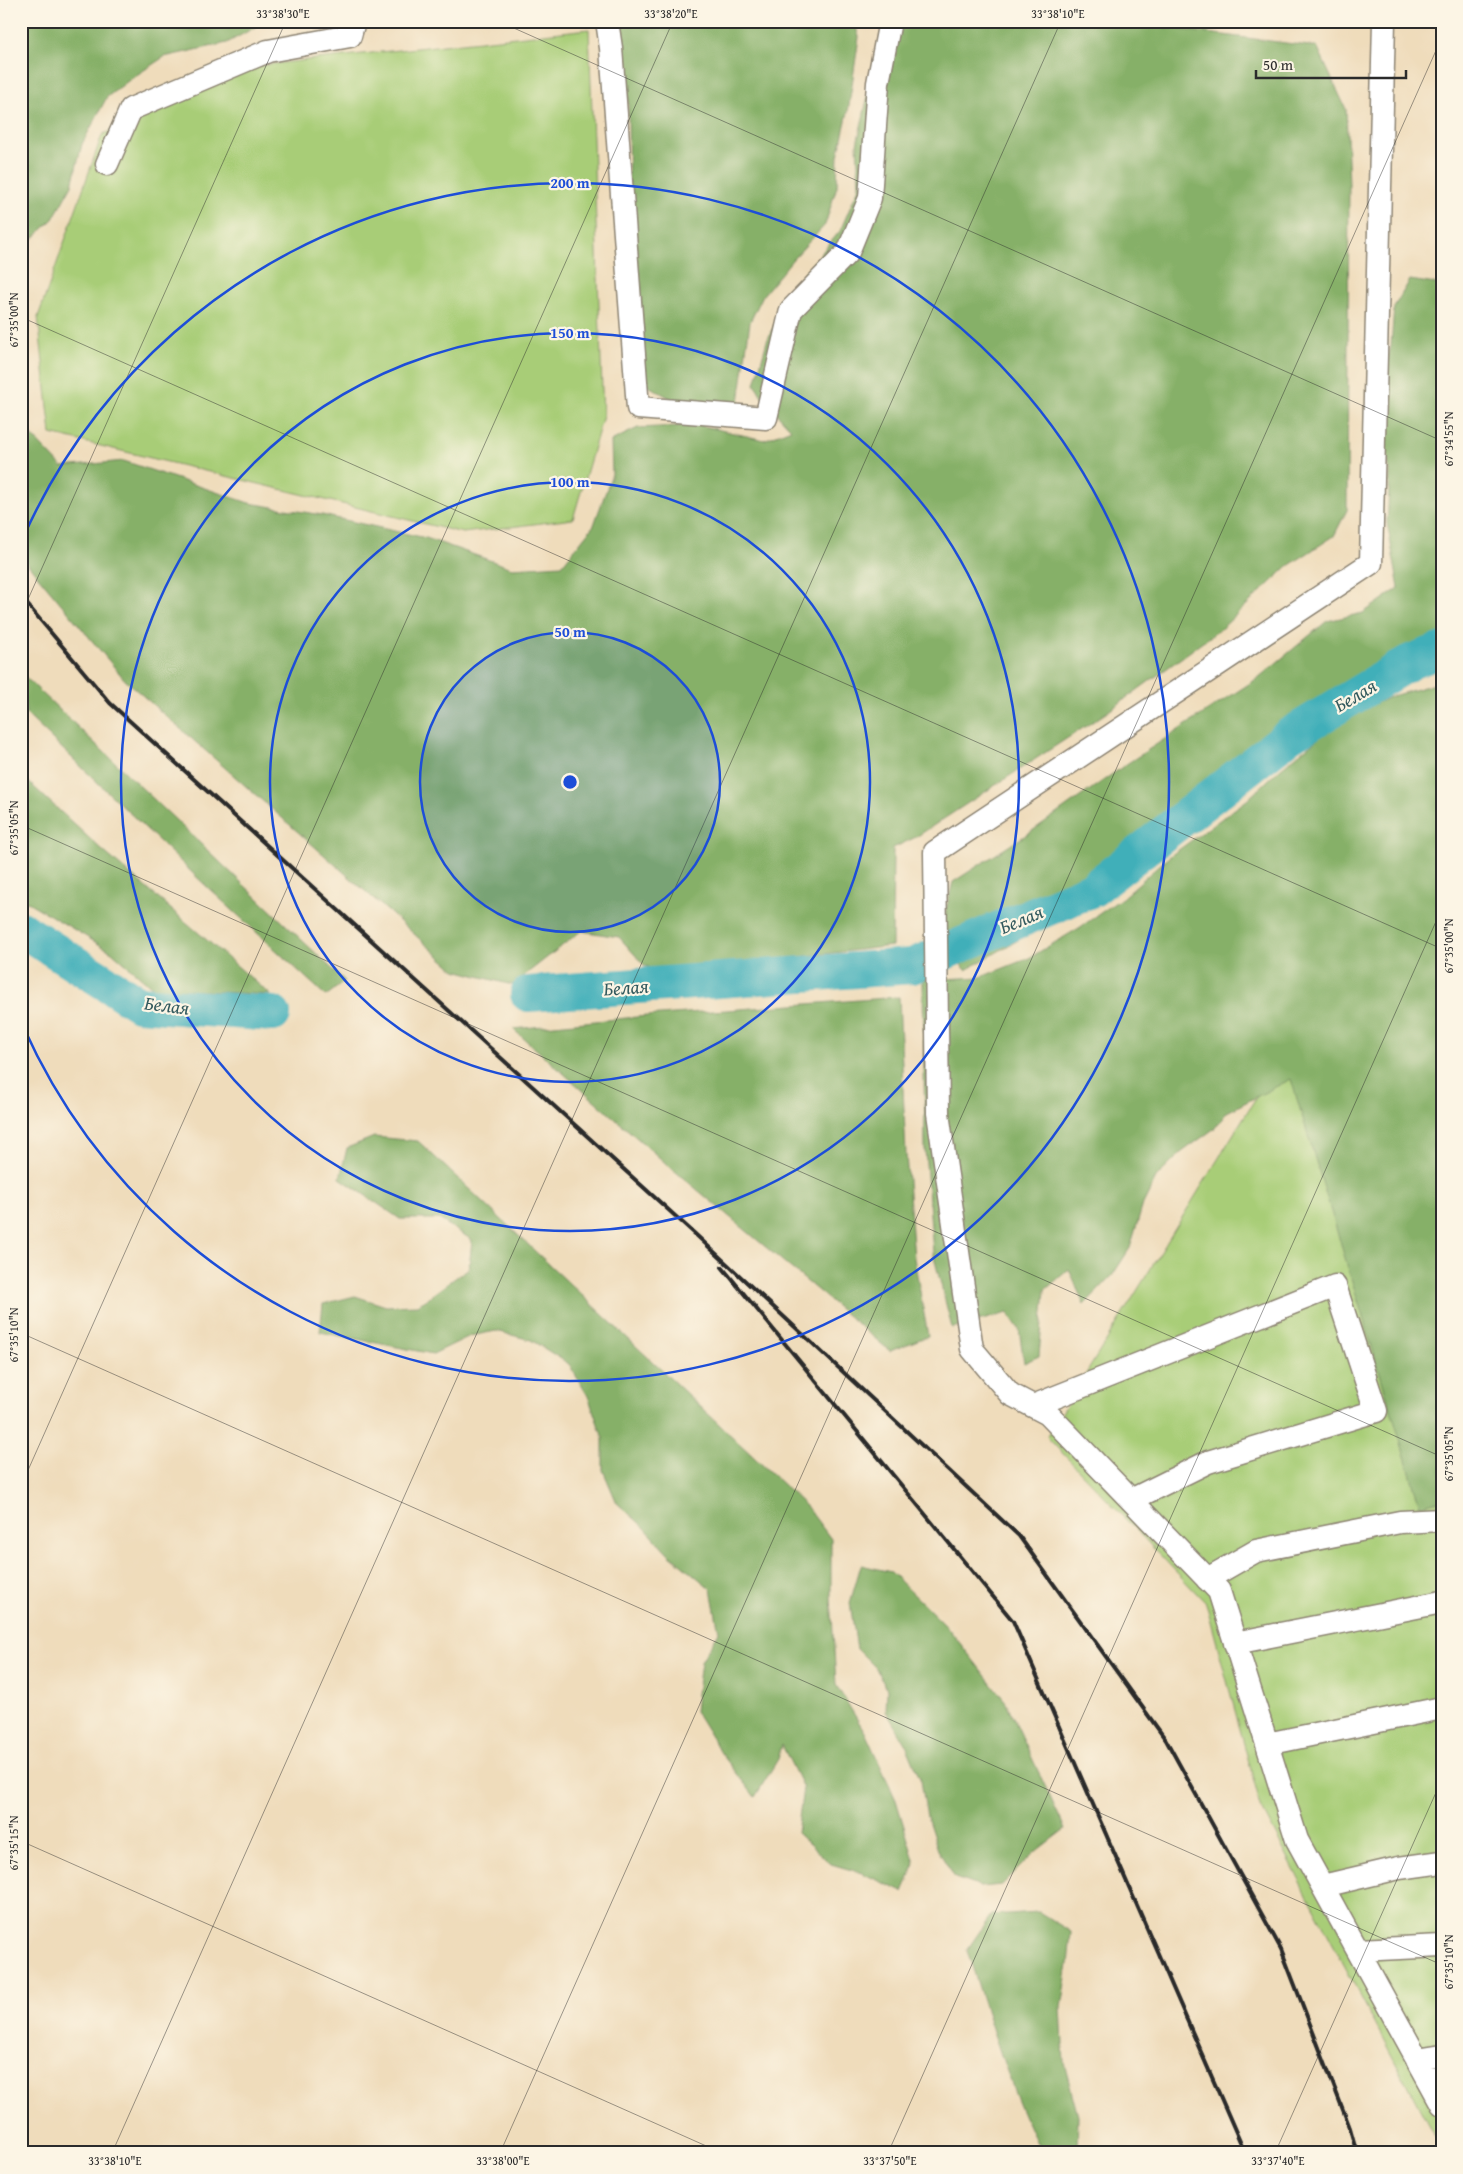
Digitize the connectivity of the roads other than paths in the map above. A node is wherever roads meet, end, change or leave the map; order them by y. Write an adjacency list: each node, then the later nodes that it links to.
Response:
1 (354, 21): 5 (lane)
2 (607, 21): 3 (lane)
3 (890, 21)
4 (1384, 21): 6 (lane)
5 (107, 164)
6 (1033, 1406): 7 (lane); 7 (lane)
7 (1131, 1500): 9 (lane)
8 (1442, 1520): 9 (lane)
9 (1206, 1579): 11 (lane)
10 (1442, 1602): 11 (lane)
11 (1235, 1643): 13 (lane)
12 (1442, 1708): 13 (lane)
13 (1267, 1744): 15 (lane)
14 (1442, 1862): 15 (lane)
15 (1322, 1886): 17 (lane)
16 (1442, 1946): 17 (lane)
17 (1358, 1950): 19 (lane)
18 (1442, 2055): 19 (lane)
19 (1417, 2059): 20 (lane)
20 (1442, 2104)

